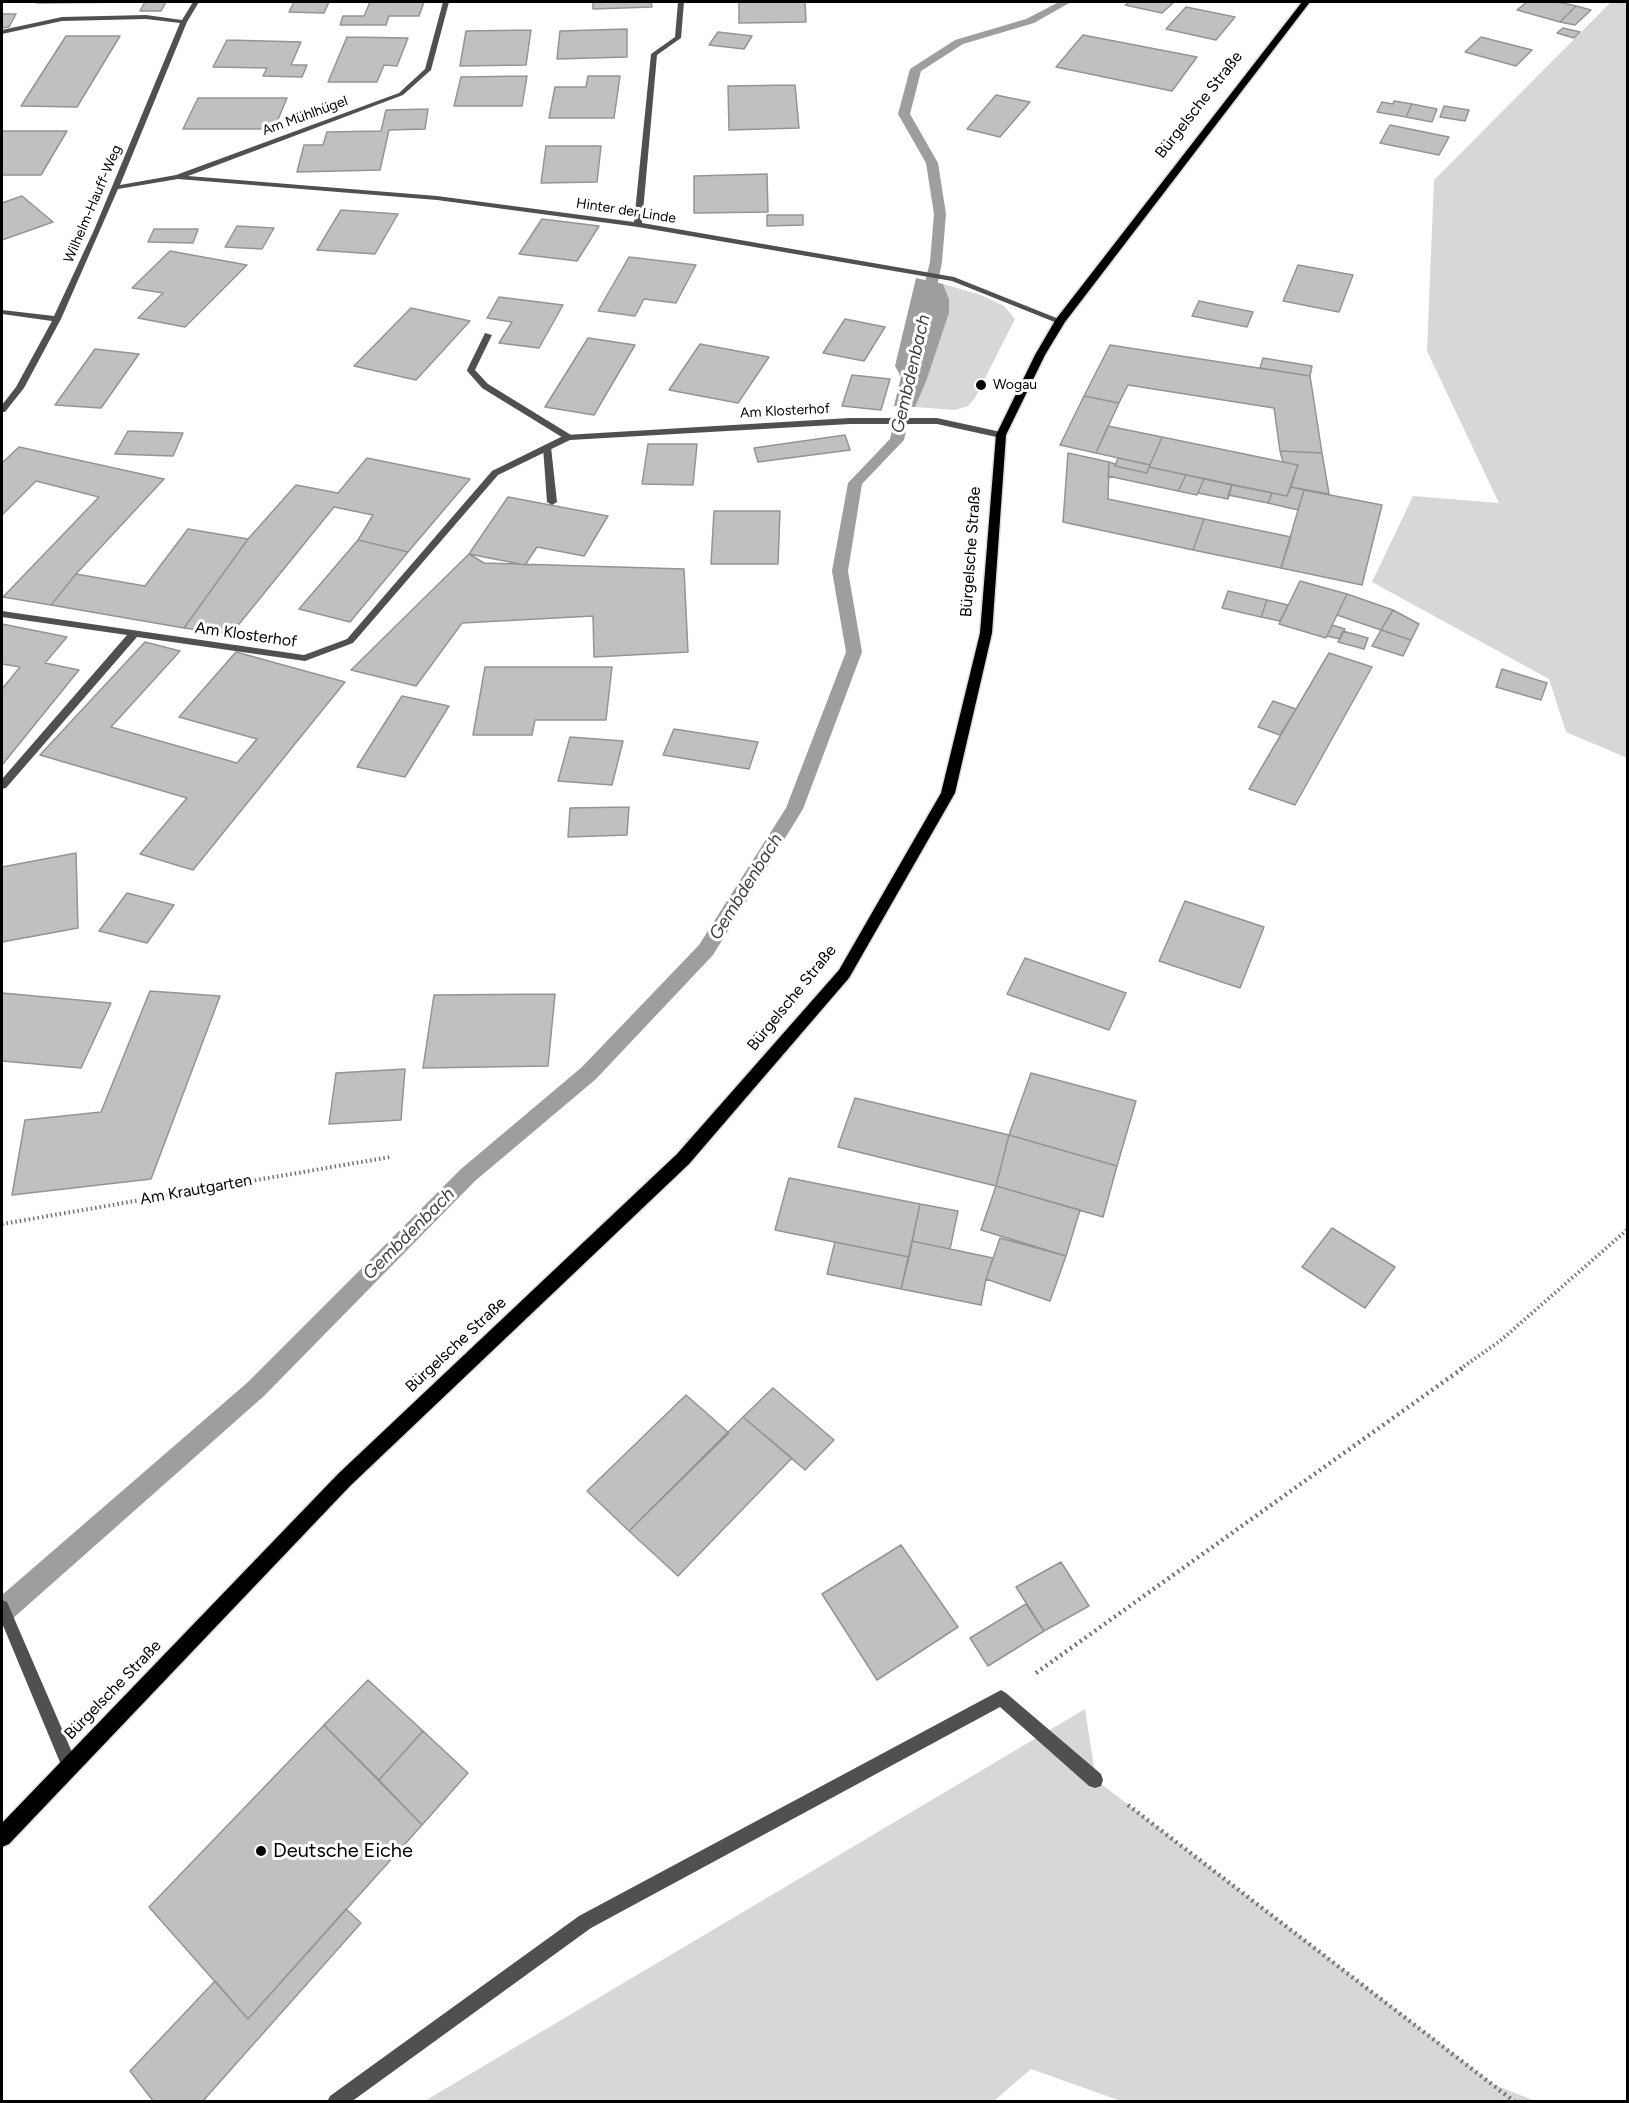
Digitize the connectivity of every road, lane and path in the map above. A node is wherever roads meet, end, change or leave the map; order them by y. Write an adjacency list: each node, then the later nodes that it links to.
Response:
1 (196, 2): 5 (street, Wilhelm-Hauff-Weg)
2 (446, 2): 7 (street, Am Mühlhügel)
3 (681, 2): 9 (street)
4 (1306, 2): 12 (main road, Bürgelsche Straße)
5 (184, 22): 6 (street); 8 (street, Wilhelm-Hauff-Weg)
6 (2, 32)
7 (178, 177): 8 (street, Am Mühlhügel); 9 (street, Hinter der Linde)
8 (114, 188): 11 (street, Wilhelm-Hauff-Weg)
9 (639, 225): 12 (street, Hinter der Linde)
10 (2, 312): 11 (street)
11 (57, 319): 14 (street, Wilhelm-Hauff-Weg)
12 (1060, 321): 15 (main road, Bürgelsche Straße)
13 (489, 335): 16 (street)
14 (2, 410)
15 (1001, 435): 16 (street, Am Klosterhof); 27 (main road, Bürgelsche Straße)
16 (568, 437): 17 (street, Am Klosterhof)
17 (547, 447): 18 (street); 20 (street, Am Klosterhof)
18 (552, 502)
19 (2, 614): 20 (street, Am Klosterhof)
20 (133, 635): 21 (street)
21 (2, 785)
22 (390, 1157): 23 (path, Am Krautgarten)
23 (2, 1224)
24 (1628, 1229): 26 (path)
25 (2, 1607): 27 (street)
26 (1001, 1698): 28 (street); 30 (street)
27 (70, 1766): 29 (main road, Bürgelsche Straße)
28 (1095, 1780): 31 (path)
29 (2, 1837)
30 (336, 2102)
31 (1515, 2102)

